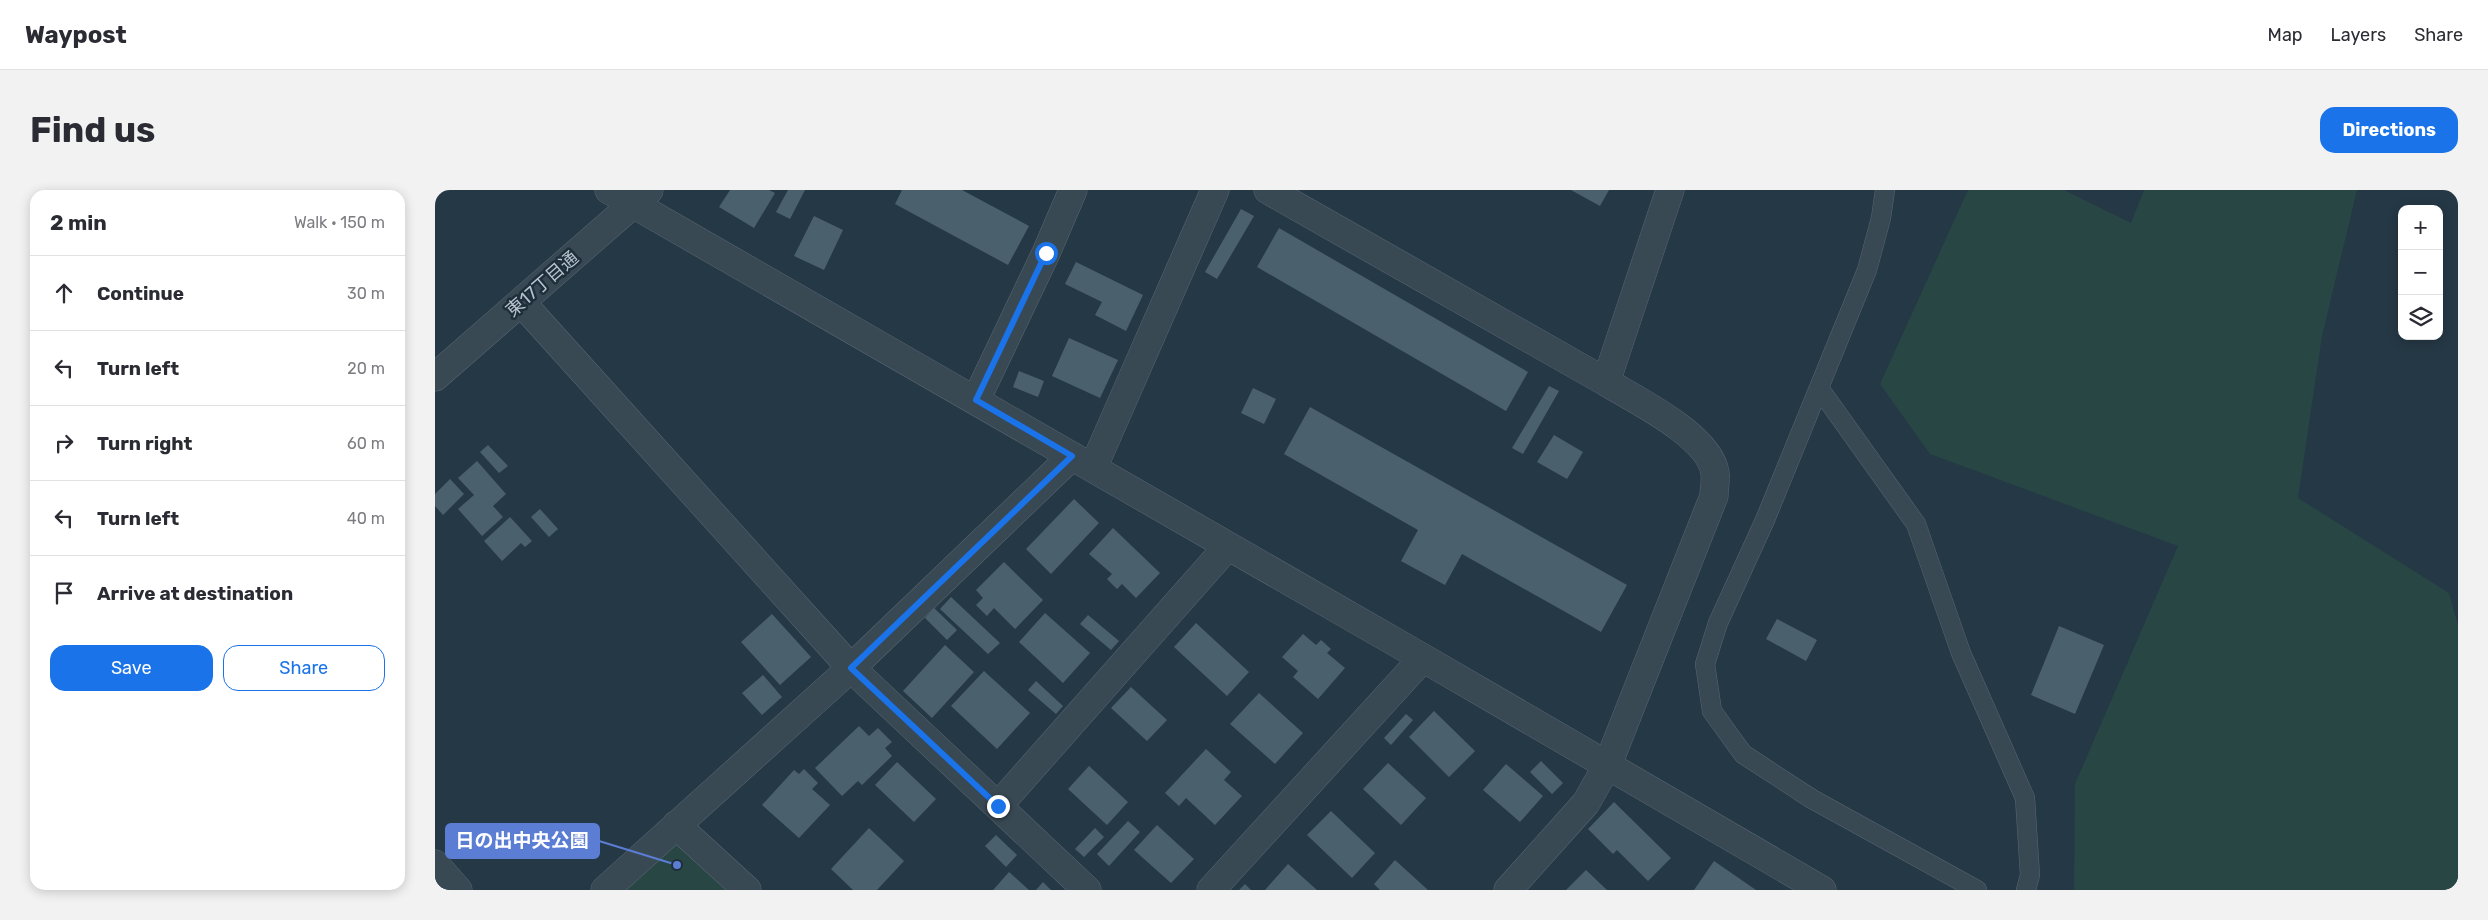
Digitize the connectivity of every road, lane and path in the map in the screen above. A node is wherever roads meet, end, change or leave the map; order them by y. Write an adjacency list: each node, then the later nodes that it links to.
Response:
1 (609, 190): 7 (street)
2 (1073, 190): 12 (street)
3 (1215, 190): 13 (street)
4 (1269, 190): 10 (street)
5 (1670, 190): 10 (street)
6 (1885, 190): 11 (lane)
7 (642, 197): 8 (street, 東17丁目通); 12 (street)
8 (521, 302): 9 (street, 東17丁目通); 16 (street)
9 (435, 377)
10 (1606, 382): 17 (street)
11 (1819, 388): 28 (lane); 29 (lane)
12 (976, 400): 13 (street)
13 (1083, 462): 14 (street); 16 (street)
14 (1228, 546): 15 (street); 18 (street)
15 (1423, 658): 17 (street); 26 (street)
16 (851, 668): 18 (street); 19 (street)
17 (1608, 764): 21 (street); 27 (street)
18 (998, 806): 25 (street)
19 (676, 825): 23 (street); 24 (street)
20 (435, 864): 22 (street)
21 (1808, 887)
22 (458, 890)
23 (605, 890)
24 (747, 890)
25 (1087, 890)
26 (1211, 890)
27 (1507, 890)
28 (1977, 890)
29 (2026, 890)

